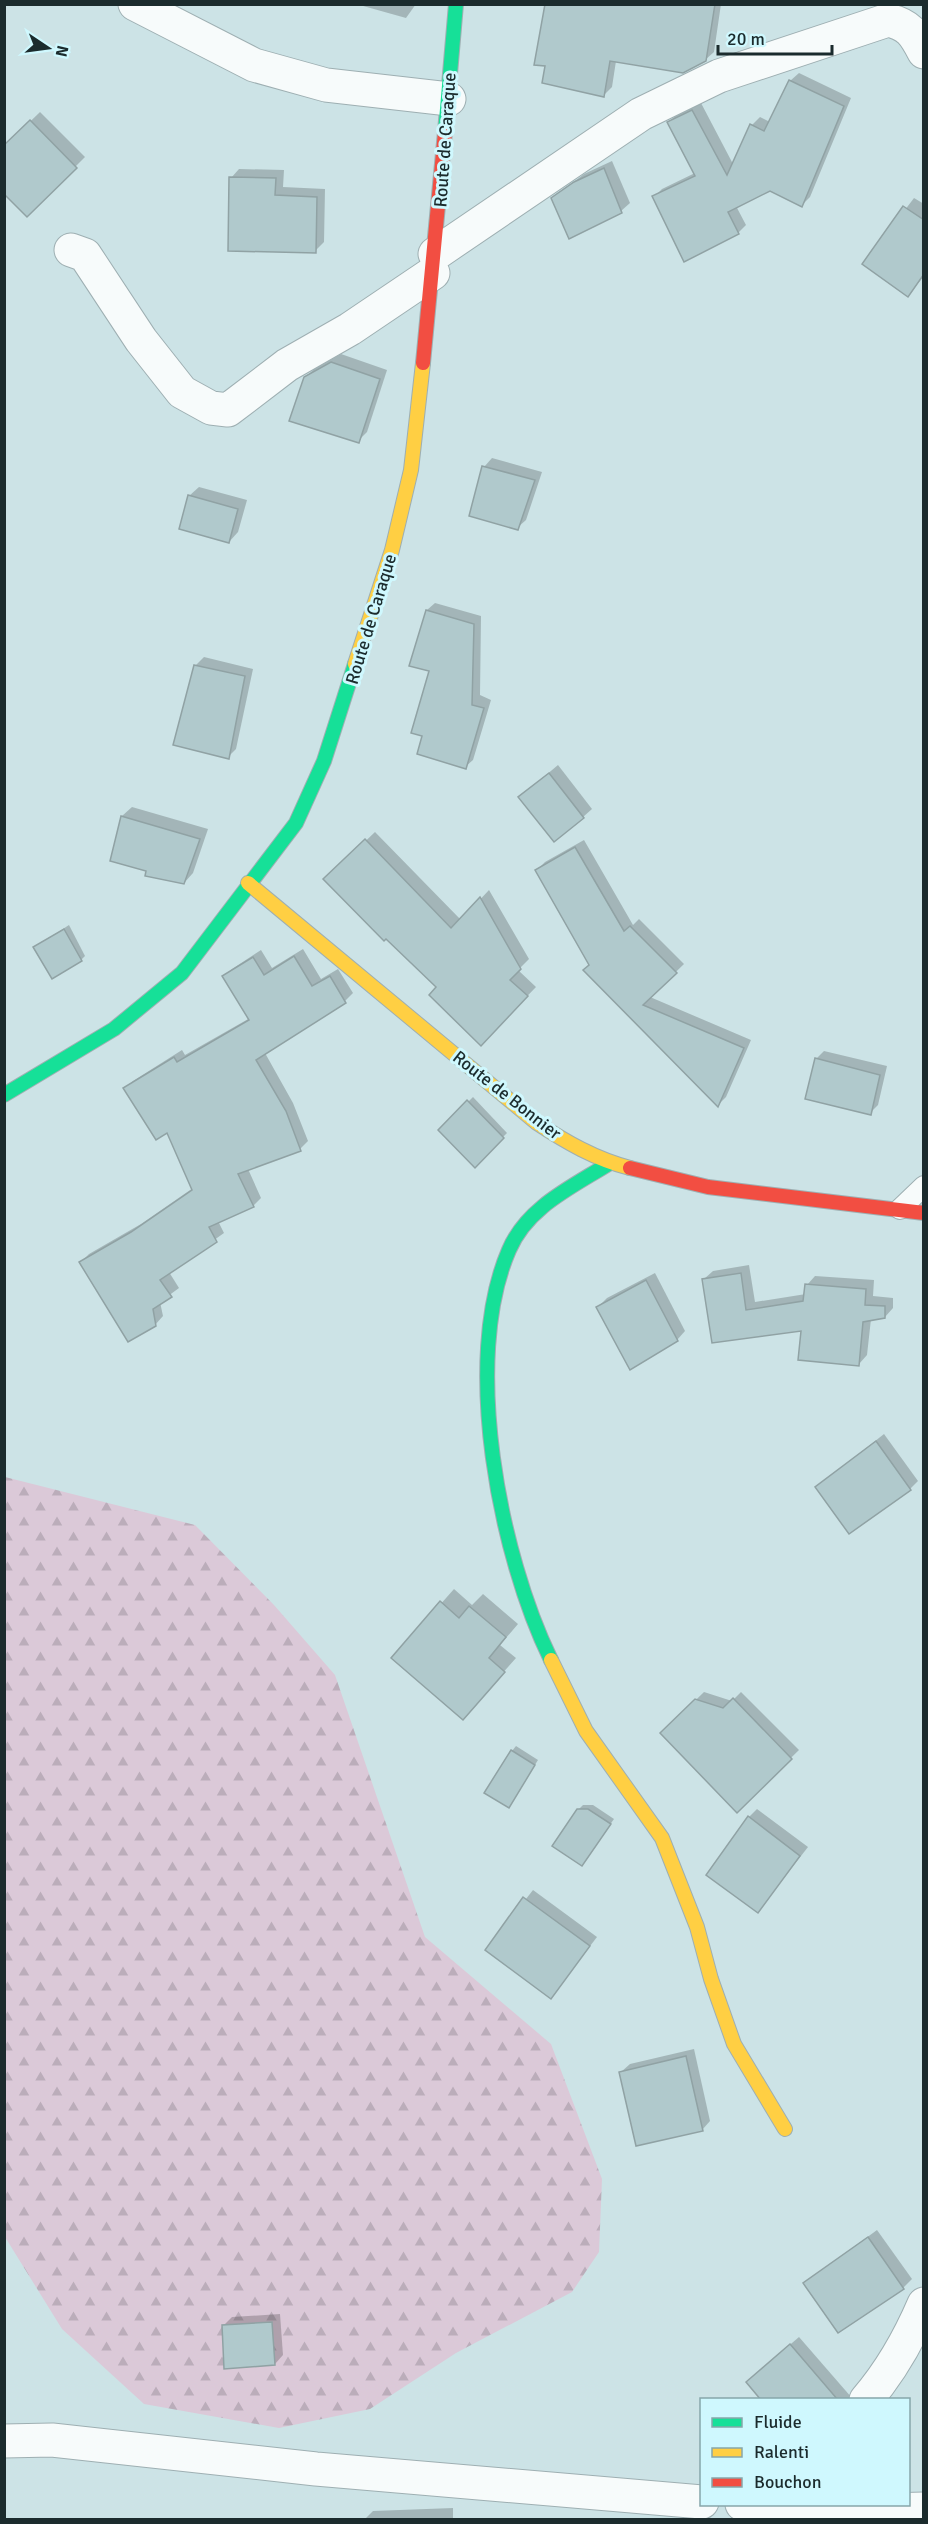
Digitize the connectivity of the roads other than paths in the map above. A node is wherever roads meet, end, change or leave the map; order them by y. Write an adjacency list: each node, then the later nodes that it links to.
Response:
1 (135, 4): 4 (street)
2 (456, 4): 4 (street, Route de Caraque)
3 (924, 52): 6 (street)
4 (449, 99): 6 (street, Route de Caraque)
5 (71, 250): 6 (street)
6 (434, 263): 7 (street, Route de Caraque)
7 (248, 883): 8 (street, Route de Caraque); 9 (street, Route de Bonnier)
8 (4, 1095)
9 (610, 1163): 11 (street, Route de Bonnier); 13 (street)
10 (924, 1186): 11 (lane)
11 (900, 1209): 12 (street, Route de Bonnier)
12 (924, 1214)
13 (785, 2129)
14 (924, 2304): 15 (street)
15 (868, 2398)
16 (4, 2441): 17 (street)
17 (700, 2502)
18 (771, 2506): 19 (street)
19 (924, 2509)

